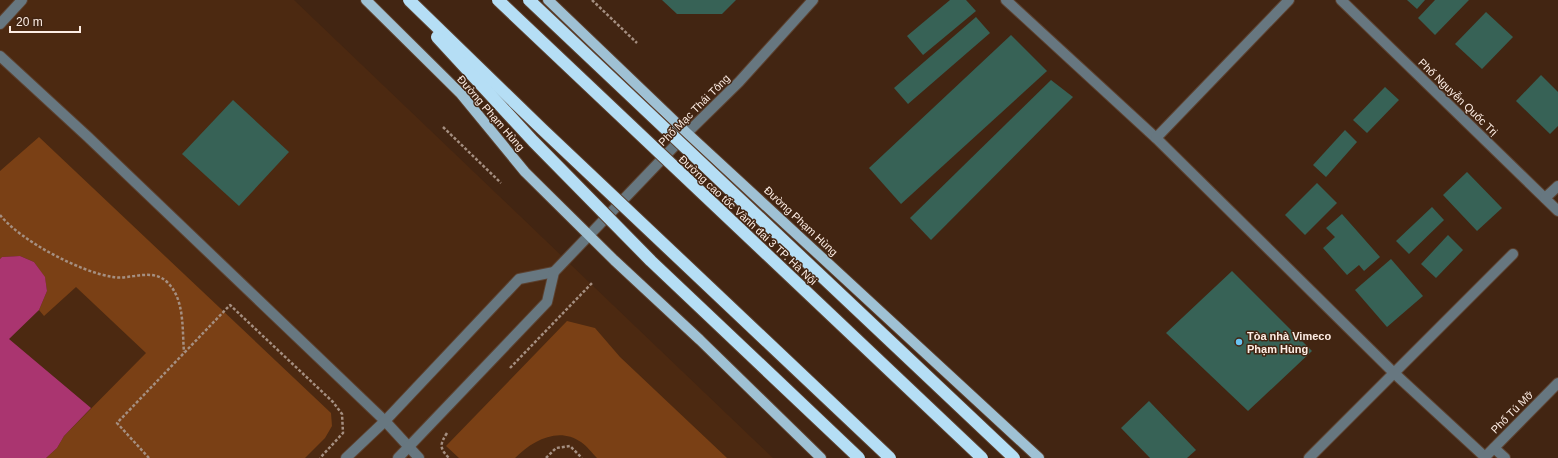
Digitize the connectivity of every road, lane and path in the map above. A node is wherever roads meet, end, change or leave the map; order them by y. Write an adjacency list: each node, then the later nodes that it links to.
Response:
1 (22, 0): 13 (street)
2 (366, 0): 24 (main road, Đường Phạm Hùng)
3 (402, 0): 45 (highway, bridge)
4 (409, 0): 46 (highway, bridge)
5 (498, 0): 47 (highway, Đường cao tốc Vành đai 3 TP. Hà Nội, bridge)
6 (529, 0): 48 (highway, bridge)
7 (548, 0): 17 (main road, Đường Phạm Hùng)
8 (592, 0): 14 (path)
9 (814, 0): 17 (street, Phố Mạc Thái Tông)
10 (1006, 0): 18 (street)
11 (1289, 0): 18 (street)
12 (1341, 0): 21 (street, Phố Nguyễn Quốc Trị)
13 (0, 24)
14 (638, 43)
15 (0, 56): 32 (street)
16 (443, 127): 19 (path)
17 (687, 133): 24 (street, Phố Mạc Thái Tông); 49 (main road, Đường Phạm Hùng)
18 (1156, 138): 30 (street)
19 (501, 183)
20 (1558, 186): 21 (street)
21 (1545, 198): 22 (street, Phố Nguyễn Quốc Trị)
22 (1558, 211)
23 (0, 215): 28 (path)
24 (589, 236): 26 (street, Phố Mạc Thái Tông); 44 (main road, Đường Phạm Hùng)
25 (1513, 254): 30 (street)
26 (554, 272): 32 (street); 34 (street)
27 (593, 282): 29 (path)
28 (184, 353): 36 (path); 37 (path)
29 (507, 371)
30 (1394, 373): 50 (street); 51 (street)
31 (1558, 383): 35 (street, Phố Tú Mỡ)
32 (385, 421): 34 (street); 38 (street)
33 (448, 431): 41 (path)
34 (408, 447): 39 (street); 40 (street)
35 (1494, 448): 51 (street, Phố Tú Mỡ); 52 (street)
36 (149, 458)
37 (320, 458)
38 (346, 458)
39 (398, 458)
40 (419, 458)
41 (449, 458)
42 (546, 458): 43 (path)
43 (582, 458)
44 (822, 458)
45 (859, 458)
46 (890, 458)
47 (982, 458)
48 (1014, 458)
49 (1039, 458)
50 (1308, 458)
51 (1484, 458)
52 (1505, 458)

